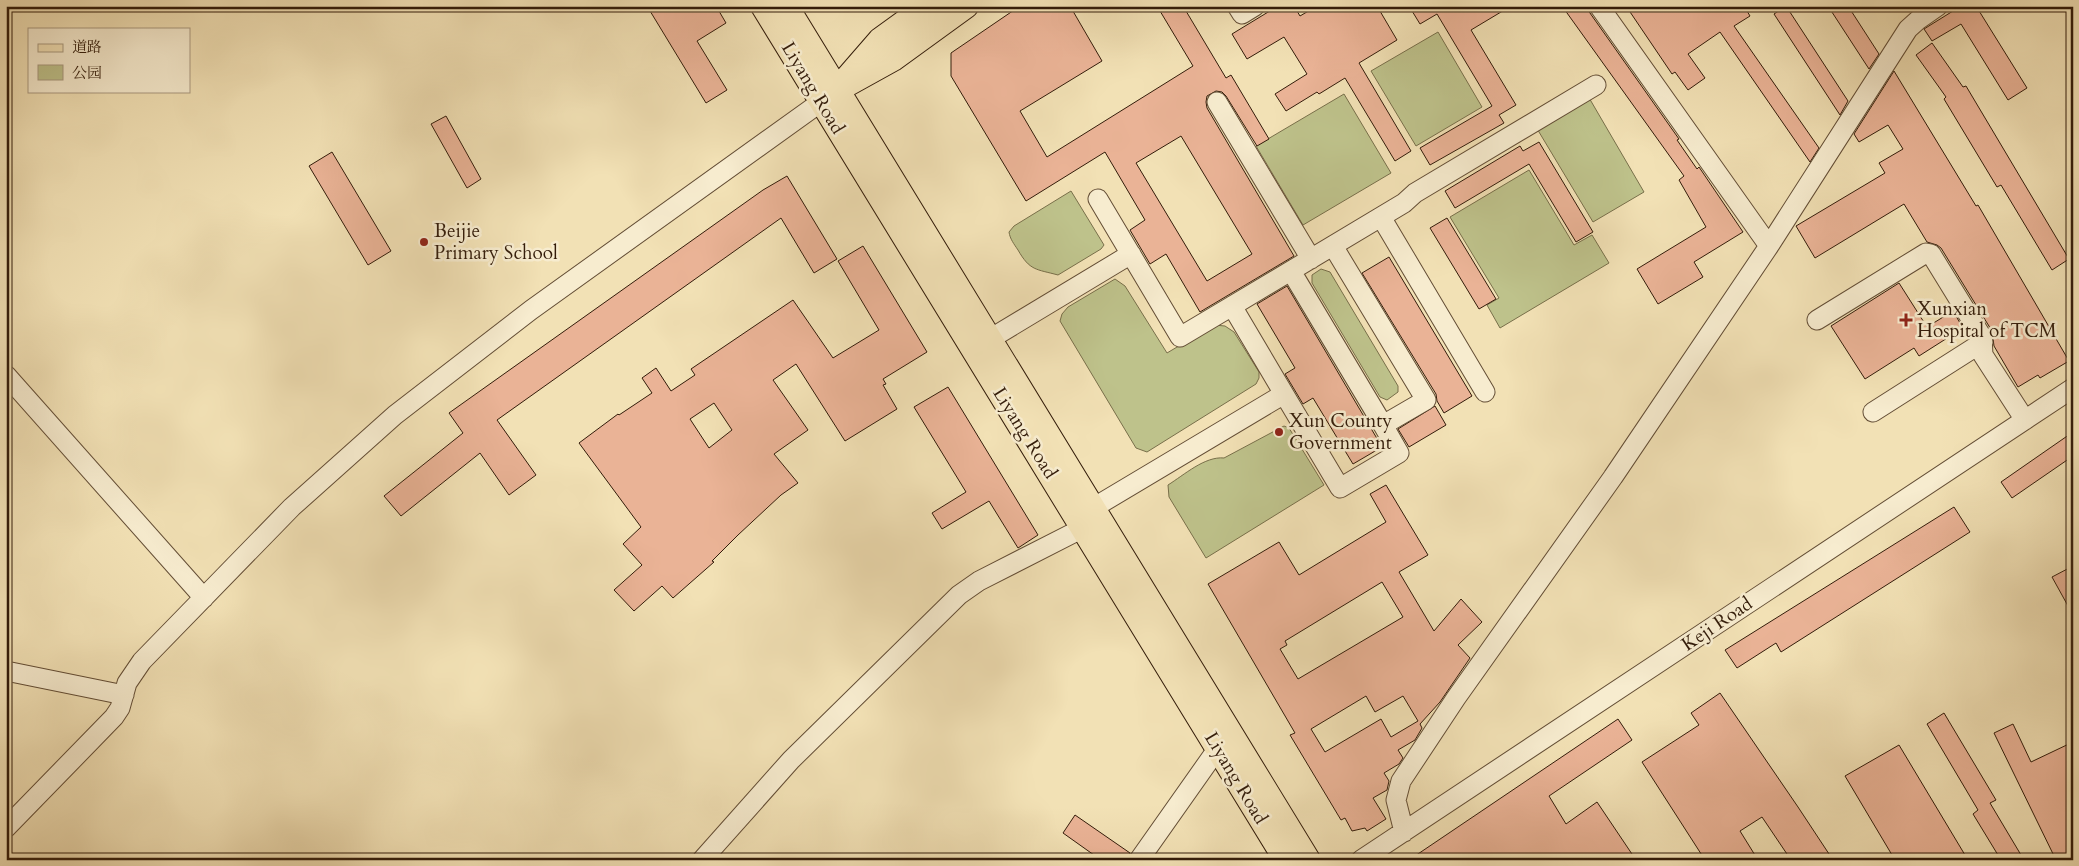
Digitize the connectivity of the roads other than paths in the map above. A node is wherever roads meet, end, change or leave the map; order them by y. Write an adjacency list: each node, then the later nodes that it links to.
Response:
1 (763, 6): 10 (main road, Liyang Road)
2 (786, 6): 10 (main road, Liyang Road)
3 (927, 6): 10 (main road)
4 (966, 6): 10 (main road)
5 (1237, 6): 6 (street)
6 (1255, 6)
7 (1599, 6): 15 (street)
8 (1938, 6): 15 (street)
9 (1596, 85): 13 (street)
10 (829, 96): 21 (main road, Liyang Road); 30 (main road, Liyang Road); 31 (street)
11 (1216, 102): 17 (street)
12 (1098, 199): 16 (street)
13 (1380, 217): 14 (street); 25 (street)
14 (1333, 246): 17 (street); 29 (street)
15 (1769, 246): 36 (street)
16 (1131, 254): 19 (street); 21 (street)
17 (1310, 259): 18 (street)
18 (1291, 271): 19 (street); 29 (street)
19 (1232, 306): 26 (street)
20 (1817, 320): 22 (street)
21 (990, 339): 30 (main road, Liyang Road)
22 (1983, 342): 27 (street); 28 (street)
23 (6, 375): 31 (street)
24 (2073, 388): 28 (street, Keji Road)
25 (1485, 392)
26 (1284, 394): 29 (street); 30 (street)
27 (1873, 412)
28 (2025, 420): 36 (street, Keji Road)
29 (1383, 425)
30 (1088, 518): 34 (main road, Liyang Road); 37 (street); 40 (main road, Liyang Road)
31 (204, 598): 33 (street)
32 (6, 671): 33 (street)
33 (124, 695): 35 (street)
34 (1218, 748): 38 (street); 39 (main road, Liyang Road)
35 (6, 828)
36 (1404, 832): 41 (street, Keji Road)
37 (702, 860)
38 (1139, 860)
39 (1286, 860)
40 (1308, 860)
41 (1361, 860)

